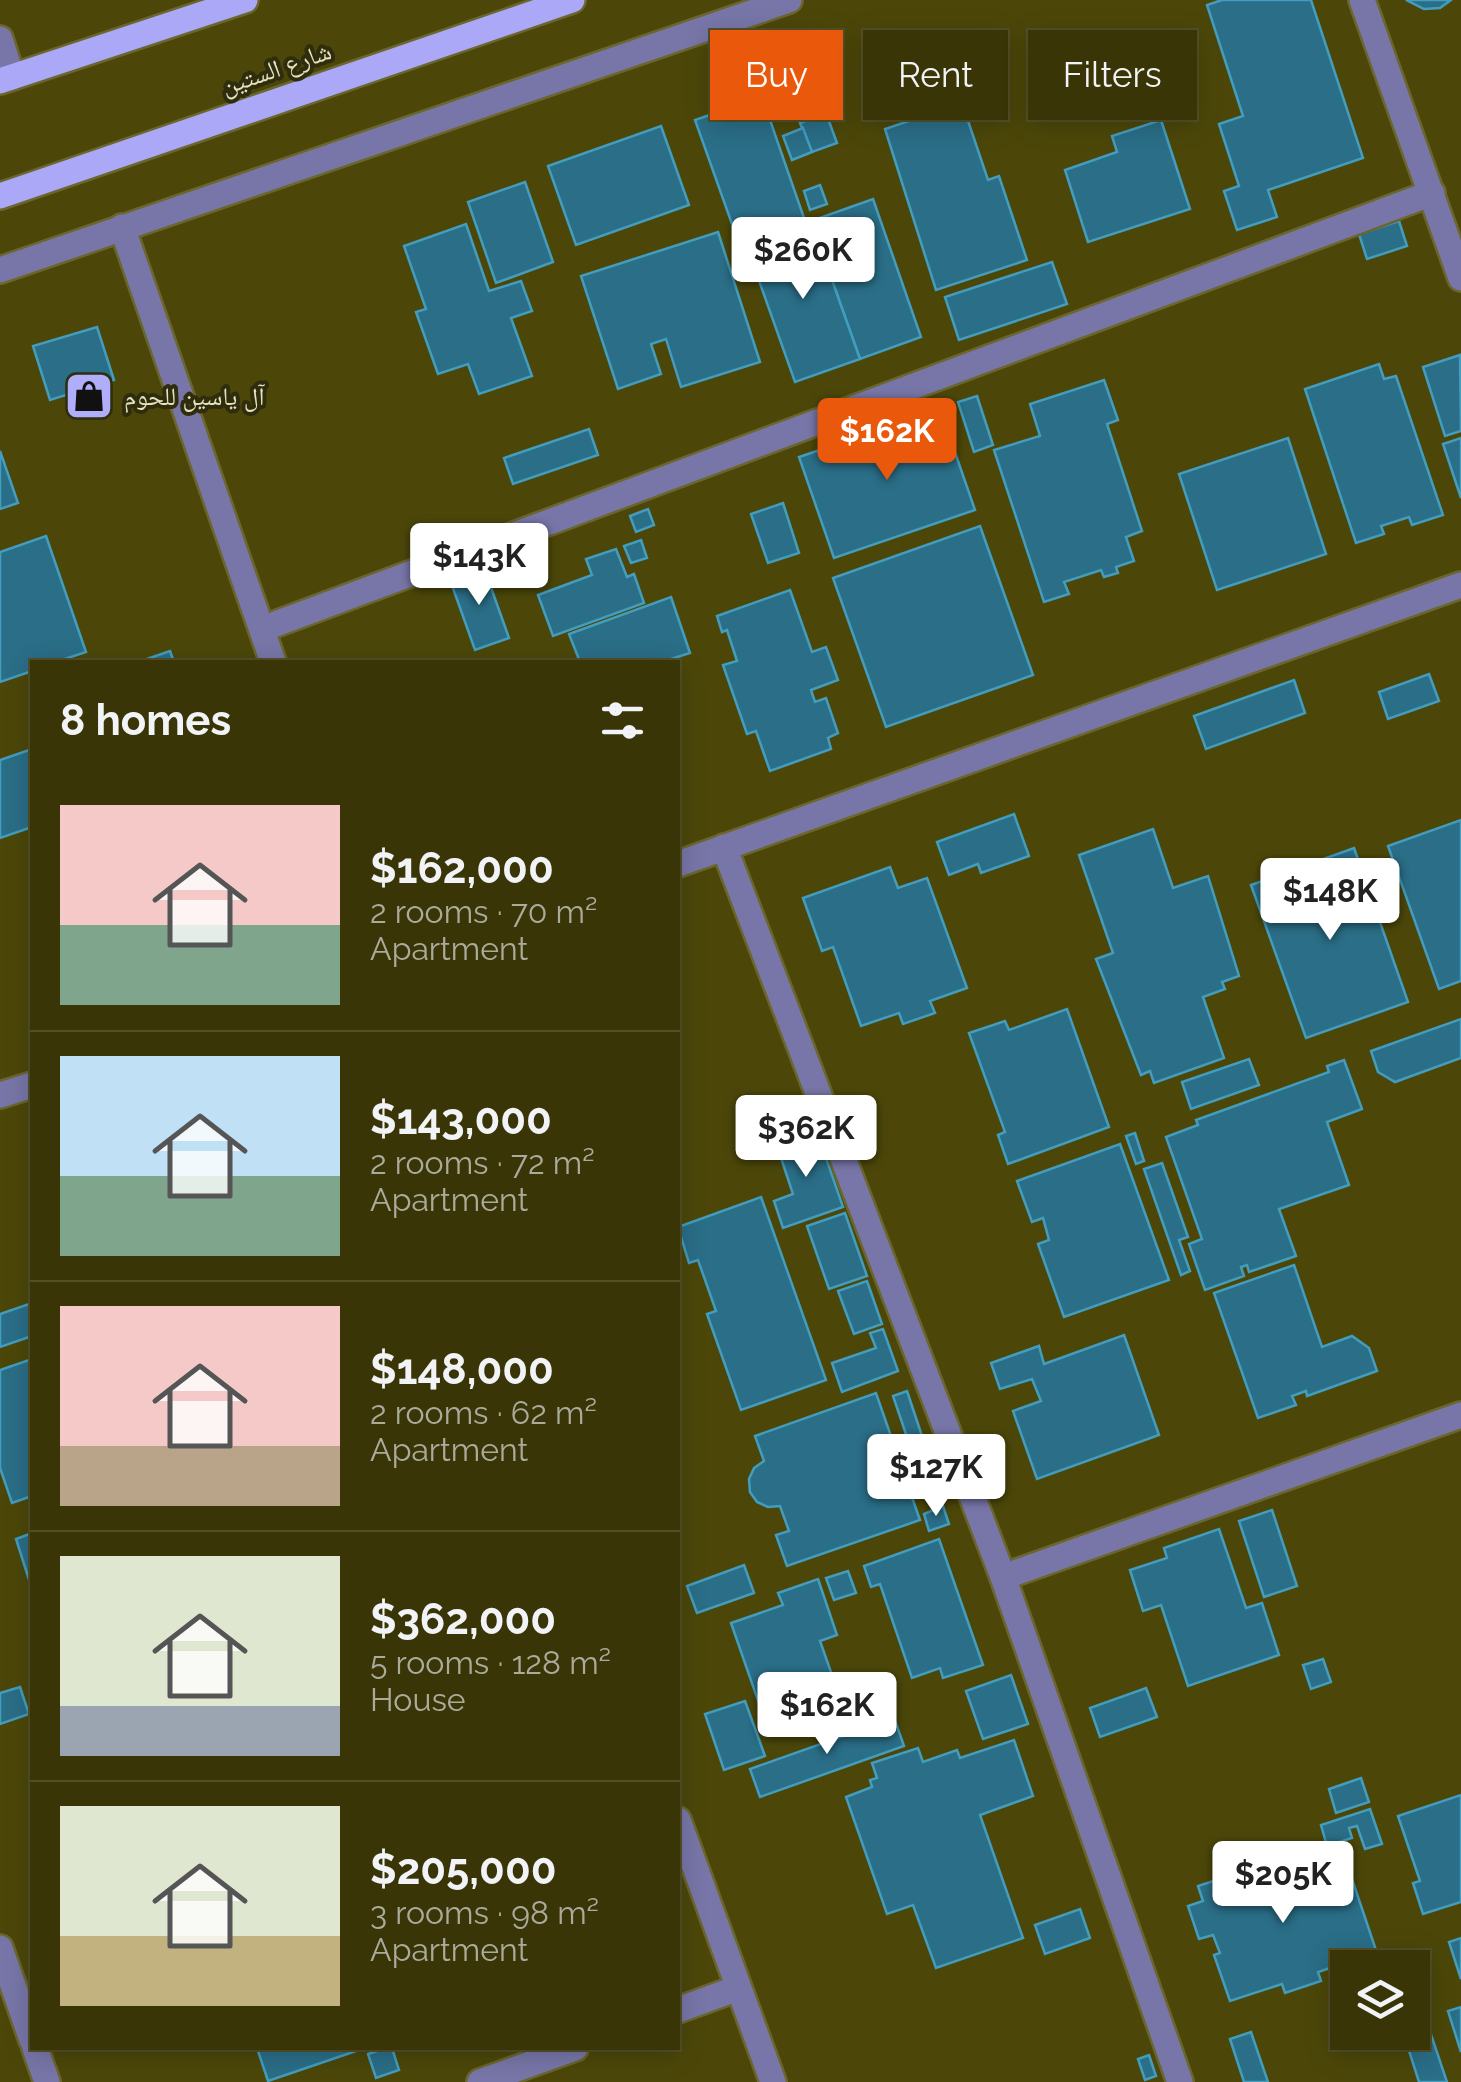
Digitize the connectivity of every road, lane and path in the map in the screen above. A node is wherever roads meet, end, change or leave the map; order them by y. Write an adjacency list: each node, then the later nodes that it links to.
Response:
1 (245, 0): 6 (main road)
2 (572, 0): 8 (main road, شارع الستين)
3 (788, 0): 9 (street)
4 (1362, 0): 7 (street)
5 (0, 39): 6 (street)
6 (6, 79)
7 (1432, 193): 11 (street); 13 (street)
8 (0, 196)
9 (122, 227): 10 (street); 13 (street)
10 (0, 270)
11 (1461, 278)
12 (1461, 584): 15 (street)
13 (262, 629): 14 (street)
14 (272, 660)
15 (724, 847): 16 (street); 20 (street)
16 (680, 863)
17 (30, 1085): 18 (street)
18 (0, 1095)
19 (1461, 1415): 20 (street)
20 (1003, 1577): 31 (street)
21 (680, 1826): 23 (street)
22 (0, 1948): 25 (street)
23 (738, 1988): 24 (street); 30 (street)
24 (680, 2009)
25 (30, 2034)
26 (36, 2050): 28 (street)
27 (569, 2050): 29 (street)
28 (47, 2082)
29 (480, 2082)
30 (772, 2082)
31 (1180, 2082)

